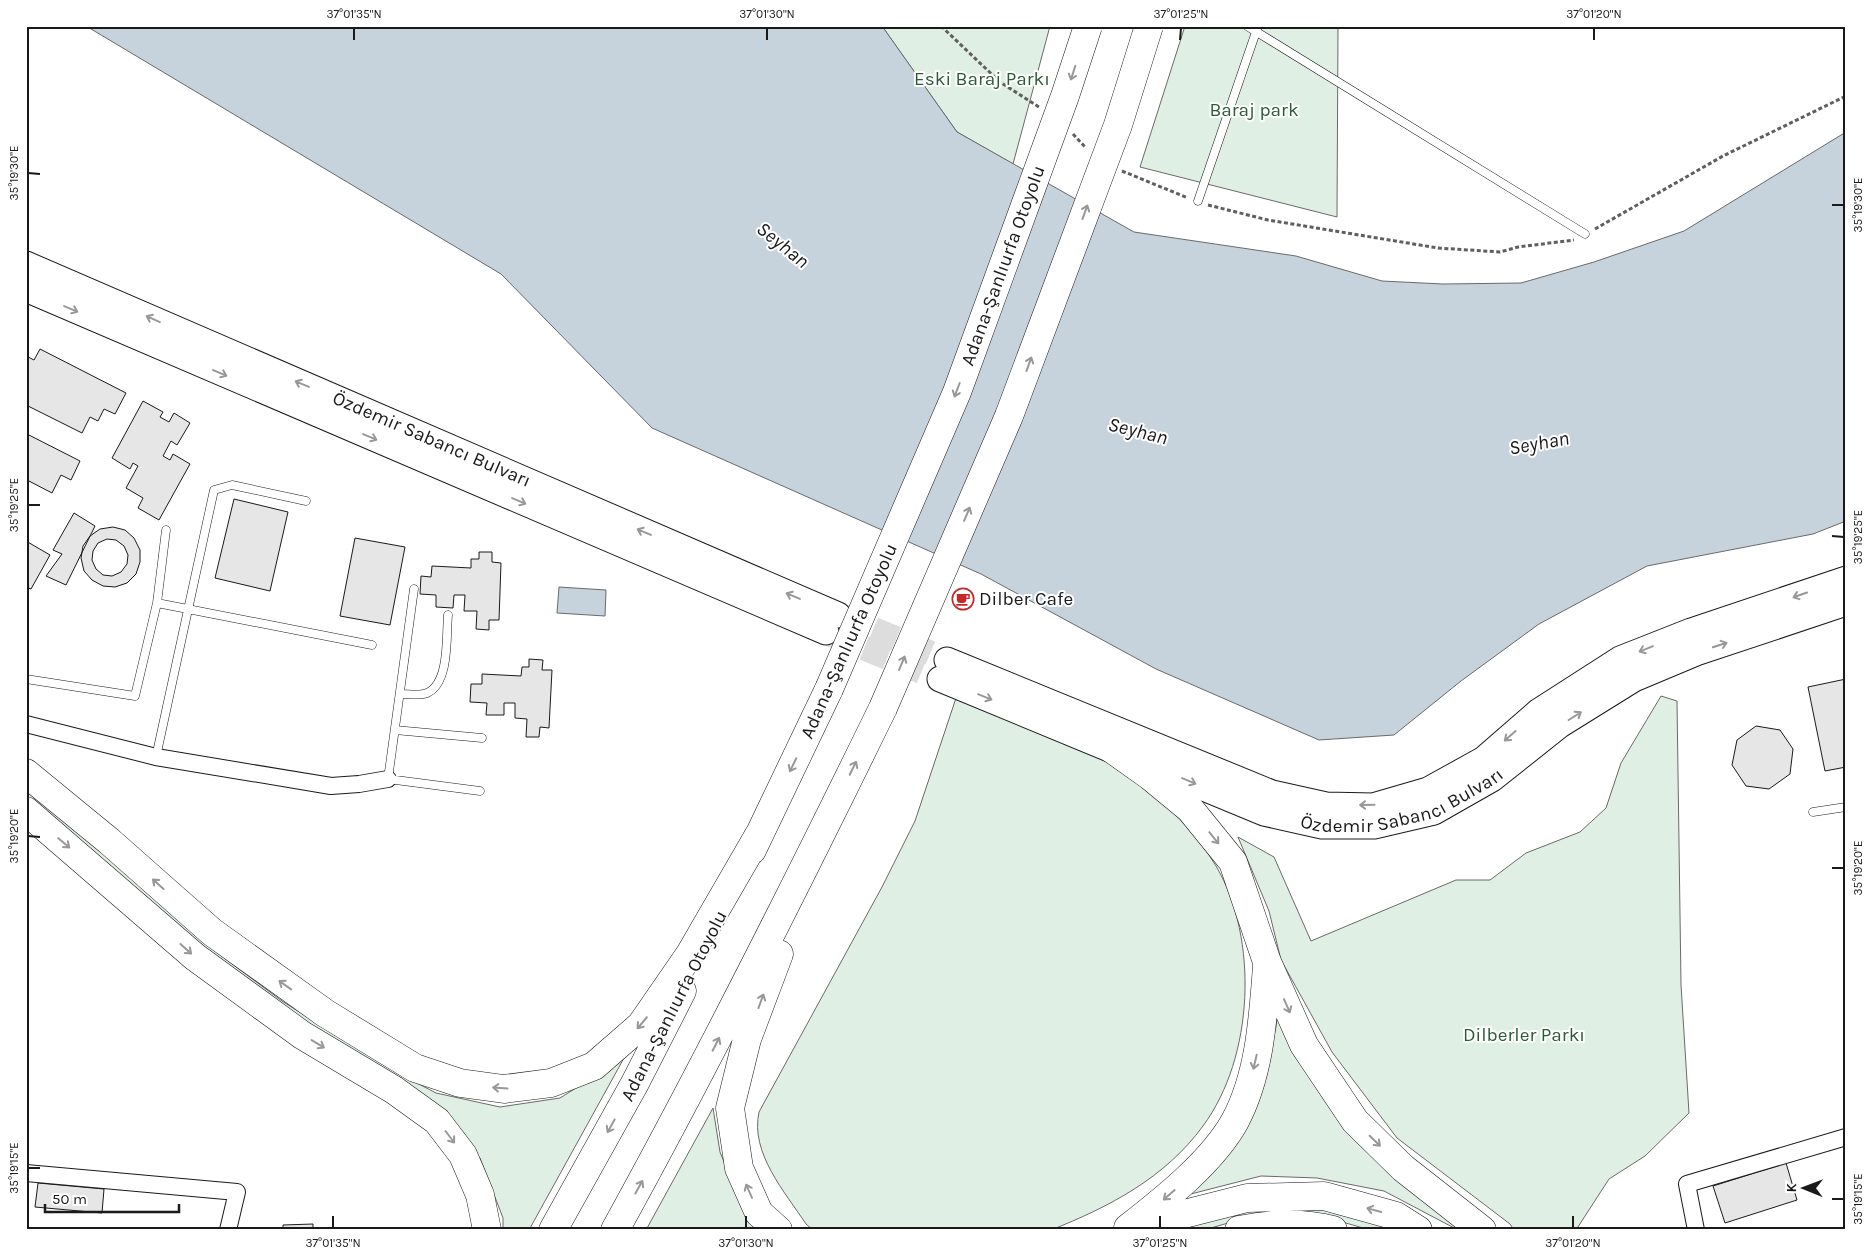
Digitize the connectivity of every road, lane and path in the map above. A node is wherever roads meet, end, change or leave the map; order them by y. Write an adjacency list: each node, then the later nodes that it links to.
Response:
1 (941, 26): 7 (path)
2 (1088, 26): 38 (highway, Adana-Şanlıurfa Otoyolu, one-way to 38, bridge)
3 (1149, 26): 36 (highway, one-way to 3, bridge)
4 (1247, 26): 5 (lane)
5 (1257, 29): 11 (lane); 12 (lane)
6 (1846, 96): 12 (path)
7 (1045, 111)
8 (1072, 132): 9 (path)
9 (1089, 152)
10 (1119, 169): 11 (path)
11 (1198, 201): 12 (path)
12 (1585, 234)
13 (26, 264): 14 (main road, Özdemir Sabancı Bulvarı, one-way to 13)
14 (26, 290)
15 (306, 501): 21 (lane)
16 (166, 530): 19 (lane)
17 (1846, 579): 29 (main road, Özdemir Sabancı Bulvarı, one-way to 29)
18 (414, 589): 25 (lane)
19 (158, 603): 21 (lane); 24 (lane)
20 (1846, 603): 29 (main road, Özdemir Sabancı Bulvarı, one-way to 20)
21 (187, 609): 23 (lane); 30 (lane)
22 (448, 615): 25 (lane)
23 (372, 645)
24 (26, 680)
25 (400, 694): 27 (lane)
26 (26, 724): 30 (street)
27 (394, 730): 28 (lane); 32 (lane)
28 (482, 738)
29 (1112, 749): 39 (highway, one-way to 39)
30 (156, 756): 32 (street)
31 (26, 773): 38 (highway, one-way to 31)
32 (388, 779): 33 (lane)
33 (480, 791)
34 (1846, 808): 37 (lane)
35 (26, 811): 44 (highway, one-way to 44)
36 (832, 812): 46 (highway, one-way to 36); 47 (highway, one-way to 36)
37 (1813, 812)
38 (760, 833): 45 (highway, Adana-Şanlıurfa Otoyolu, one-way to 45)
39 (1267, 962): 42 (highway, one-way to 42); 51 (highway, one-way to 51)
40 (1846, 1137): 52 (street)
41 (26, 1173): 43 (street)
42 (1126, 1229): 50 (highway, one-way to 42)
43 (228, 1230)
44 (487, 1230)
45 (553, 1230)
46 (615, 1230)
47 (778, 1230)
48 (1239, 1230): 49 (highway)
49 (1333, 1230)
50 (1418, 1230)
51 (1482, 1230)
52 (1696, 1230)

